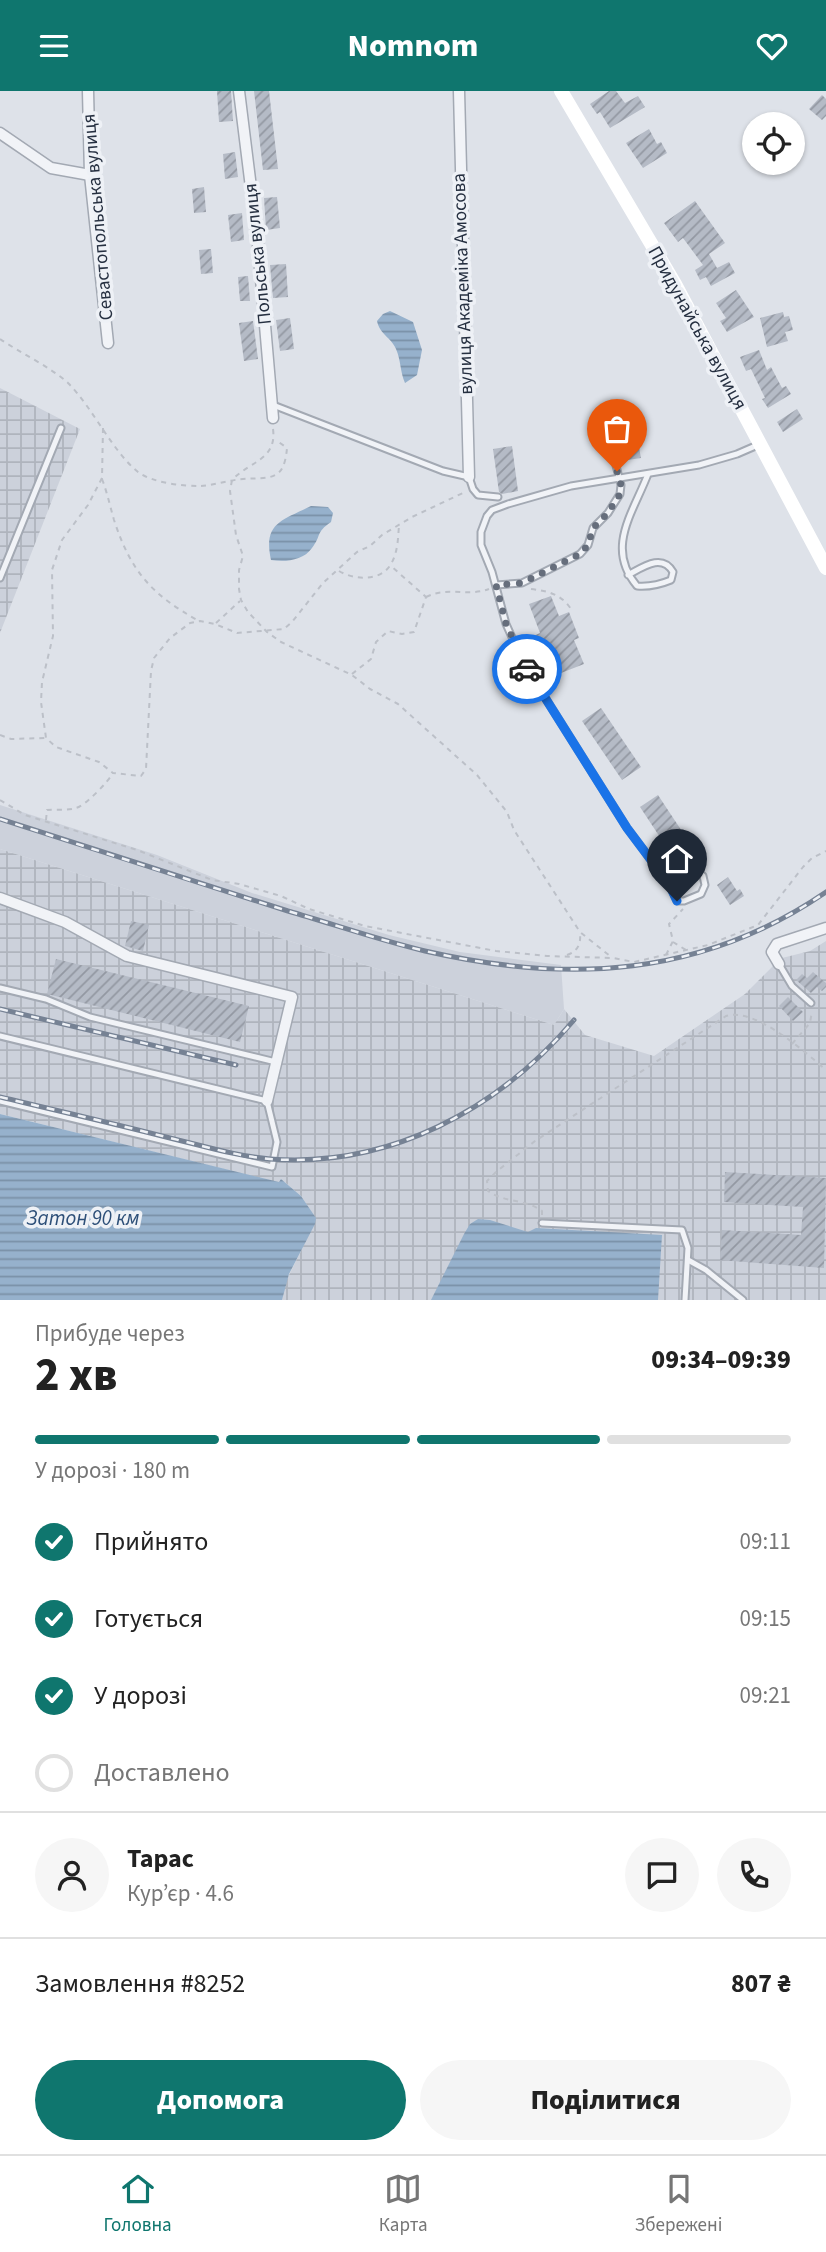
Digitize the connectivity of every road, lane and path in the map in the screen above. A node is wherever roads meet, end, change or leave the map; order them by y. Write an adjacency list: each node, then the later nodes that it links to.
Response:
1 (88, 91): 6 (street, Севастопольська вулиця)
2 (239, 91): 9 (street, Польська вулиця)
3 (458, 91): 17 (street, вулиця Академіка Амосова)
4 (561, 91): 15 (main road, Придунайська вулиця)
5 (0, 133): 6 (street)
6 (90, 175): 8 (street, Севастопольська вулиця)
7 (0, 339): 13 (path)
8 (108, 343)
9 (273, 405): 10 (street, Польська вулиця); 17 (lane)
10 (273, 418): 14 (path)
11 (605, 423): 18 (lane)
12 (61, 428): 28 (lane)
13 (103, 428): 19 (path); 20 (path)
14 (275, 439): 20 (path); 20 (path)
15 (760, 444): 16 (lane); 25 (main road, Придунайська вулиця)
16 (648, 474): 18 (lane); 27 (lane)
17 (469, 477): 21 (lane)
18 (619, 477): 29 (lane); 30 (lane)
19 (102, 478): 34 (path); 39 (path)
20 (232, 480): 32 (path)
21 (473, 489): 22 (lane); 23 (path)
22 (498, 497)
23 (399, 524): 24 (path); 26 (path)
24 (391, 566): 26 (path); 31 (path)
25 (826, 568)
26 (338, 570): 36 (path)
27 (628, 576): 27 (lane)
28 (0, 579)
29 (522, 583): 30 (lane); 33 (path)
30 (496, 585): 31 (path); 44 (lane)
31 (426, 597): 37 (path)
32 (241, 600): 35 (path); 36 (path)
33 (570, 609)
34 (200, 621): 35 (path); 40 (path)
35 (215, 624): 36 (path)
36 (267, 632): 37 (path)
37 (352, 675): 48 (path)
38 (0, 734): 39 (path)
39 (46, 738): 40 (path)
40 (114, 773): 42 (path)
41 (0, 800): 42 (path)
42 (46, 821): 51 (path)
43 (826, 851): 50 (path)
44 (669, 884): 46 (lane); 46 (lane)
45 (0, 898): 59 (street)
46 (684, 901): 49 (path)
47 (826, 928): 54 (street)
48 (580, 932): 51 (path); 53 (path)
49 (673, 941): 50 (path); 52 (path)
50 (686, 950): 52 (path)
51 (566, 956): 53 (path)
52 (665, 956): 53 (path)
53 (612, 958)
54 (779, 964): 56 (lane)
55 (0, 988): 59 (lane)
56 (811, 1003): 58 (path)
57 (0, 1036): 62 (lane)
58 (792, 1044): 60 (path); 63 (path)
59 (276, 1062): 62 (street)
60 (826, 1070)
61 (0, 1101): 62 (lane)
62 (267, 1101)
63 (542, 1223): 64 (lane)
64 (688, 1261): 65 (lane); 66 (lane)
65 (685, 1300)
66 (743, 1300)

